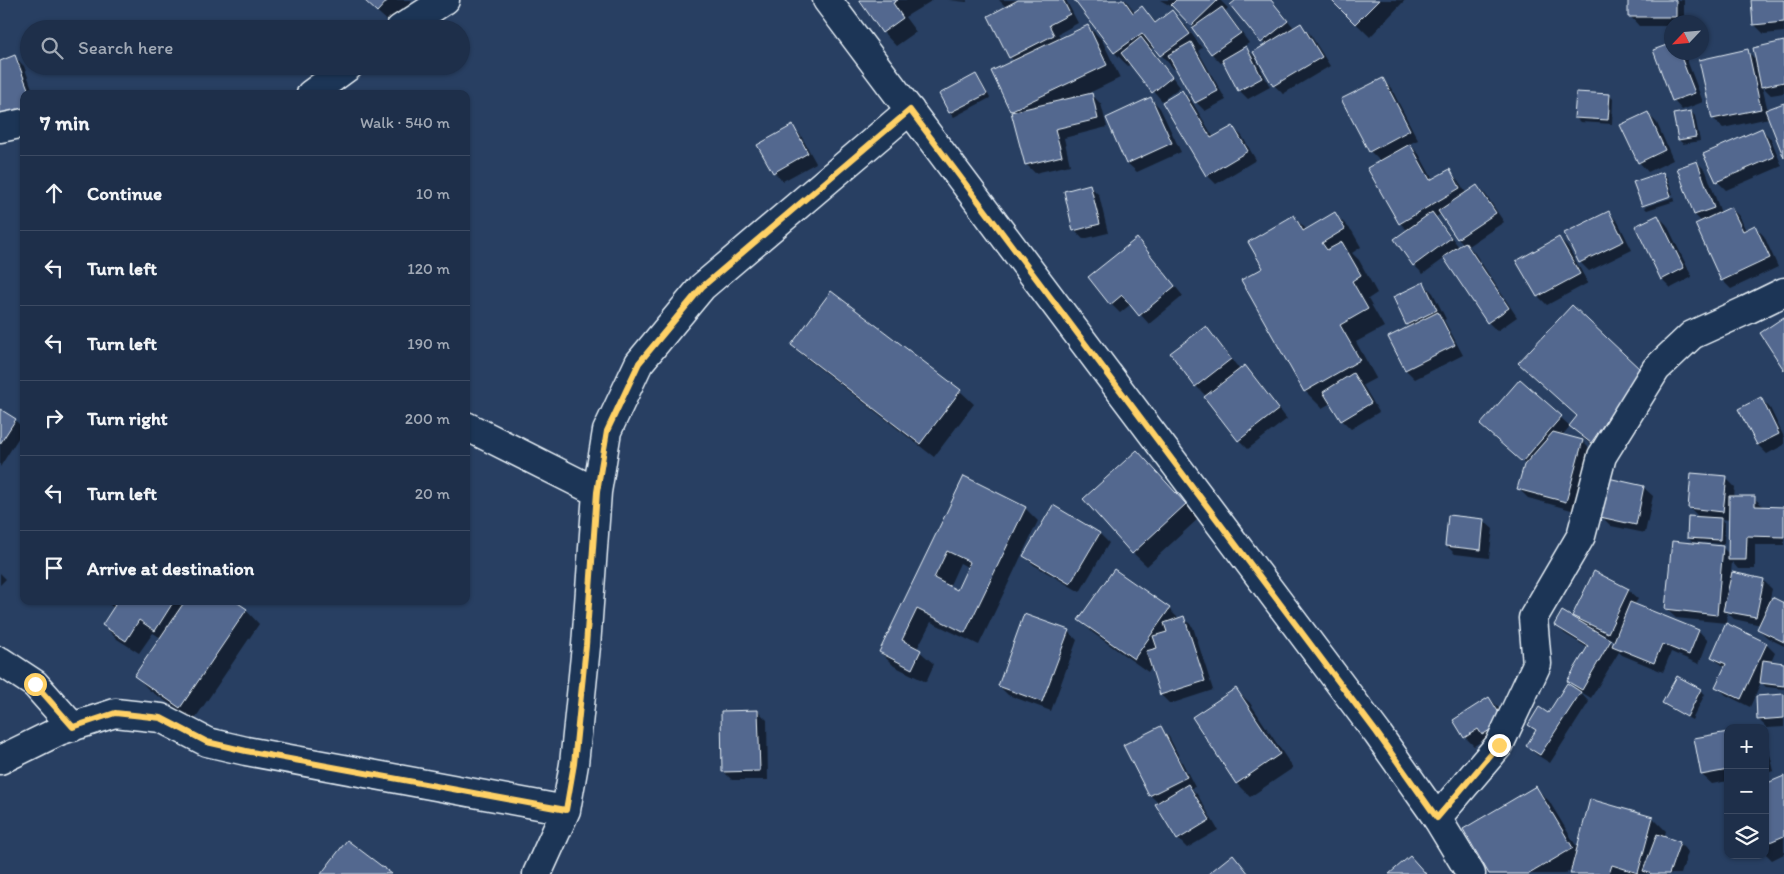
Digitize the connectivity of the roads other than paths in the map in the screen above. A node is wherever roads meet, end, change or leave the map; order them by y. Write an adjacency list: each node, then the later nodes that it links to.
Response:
1 (445, 0): 3 (street)
2 (827, 0): 6 (street)
3 (414, 20)
4 (337, 75): 5 (street)
5 (316, 90)
6 (910, 110): 11 (street); 16 (street)
7 (20, 124): 8 (street)
8 (0, 128)
9 (1784, 292): 16 (street)
10 (470, 428): 11 (street)
11 (597, 492): 15 (street)
12 (0, 661): 13 (street)
13 (73, 727): 14 (street); 15 (street)
14 (0, 760)
15 (566, 810): 17 (street)
16 (1437, 818): 18 (street)
17 (537, 874)
18 (1470, 874)

